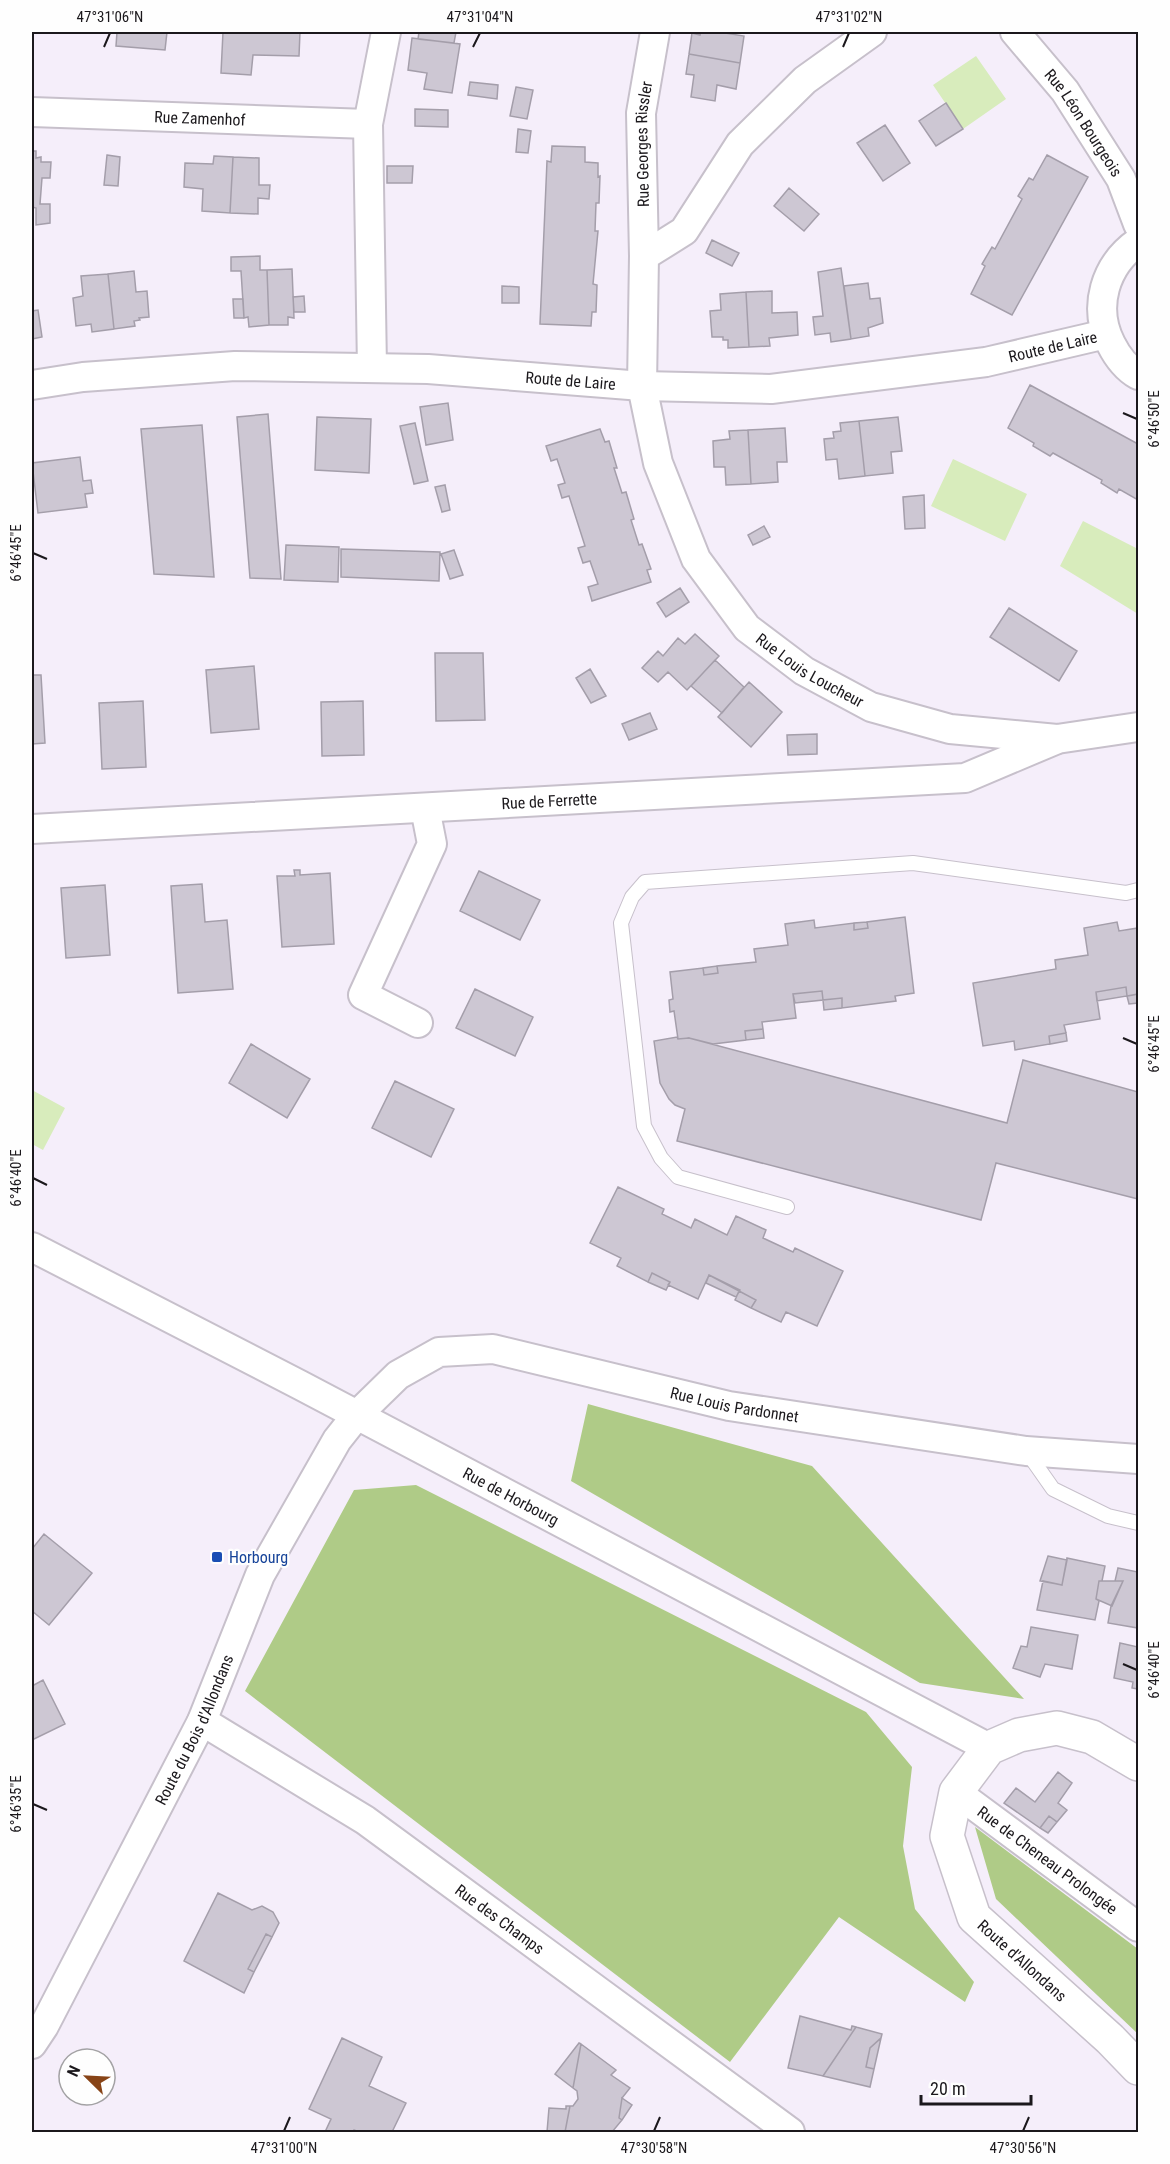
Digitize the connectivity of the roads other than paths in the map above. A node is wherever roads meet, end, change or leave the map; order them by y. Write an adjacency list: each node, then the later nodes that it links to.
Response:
1 (386, 32): 6 (street)
2 (656, 32): 9 (street, Rue Georges Rissler)
3 (872, 32): 9 (street)
4 (1015, 32): 7 (street, Rue Léon Bourgeois)
5 (32, 112): 6 (street, Rue Zamenhof)
6 (368, 124): 11 (street)
7 (1138, 224)
8 (1138, 242): 10 (street)
9 (644, 256): 14 (street, Rue Georges Rissler)
10 (1106, 334): 12 (street); 14 (street, Route de Laire)
11 (372, 368): 13 (street, Route de Laire); 14 (street, Route de Laire)
12 (1138, 375)
13 (32, 386)
14 (642, 386): 16 (street, Rue Louis Loucheur)
15 (1138, 727): 16 (street, Rue Louis Loucheur)
16 (1057, 739): 17 (street, Rue de Ferrette)
17 (425, 808): 18 (street, Rue de Ferrette); 20 (street)
18 (32, 829)
19 (1138, 890): 21 (lane)
20 (418, 1023)
21 (786, 1207)
22 (32, 1247): 23 (street, Rue de Horbourg)
23 (356, 1416): 24 (street, Rue Louis Pardonnet); 27 (street, Route du Bois d'Allondans); 28 (street, Rue de Horbourg)
24 (1026, 1450): 25 (street, Rue Louis Pardonnet); 26 (lane)
25 (1138, 1459)
26 (1138, 1523)
27 (202, 1721): 32 (street, Route du Bois d'Allondans); 34 (street, Rue des Champs)
28 (988, 1748): 29 (main road); 30 (main road, Route d'Allondans)
29 (1138, 1764)
30 (956, 1792): 31 (street, Rue de Cheneau Prolongée); 33 (main road, Route d'Allondans)
31 (1138, 1926)
32 (32, 2044)
33 (1138, 2068)
34 (790, 2133)

